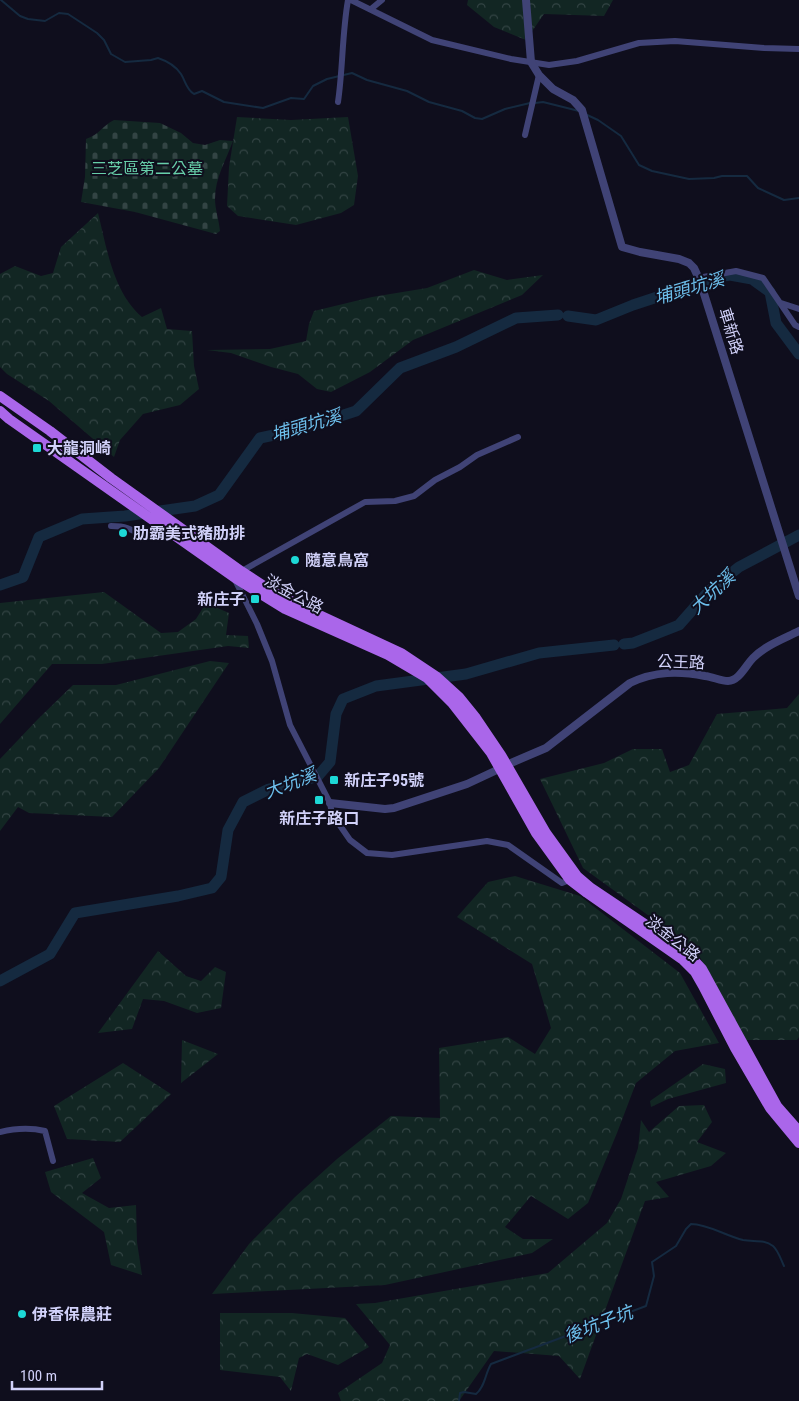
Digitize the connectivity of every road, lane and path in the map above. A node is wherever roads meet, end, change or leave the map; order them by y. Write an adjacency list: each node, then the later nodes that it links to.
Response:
1 (349, 0): 4 (street); 8 (street)
2 (382, 0): 4 (street)
3 (526, 0): 6 (street)
4 (371, 8): 6 (street)
5 (799, 49): 6 (street)
6 (531, 62): 7 (street, 車新路)
7 (539, 74): 9 (street); 10 (street, 車新路)
8 (338, 102)
9 (525, 135)
10 (699, 280): 11 (street); 20 (street, 車新路)
11 (781, 302): 12 (street); 13 (street)
12 (799, 309)
13 (799, 327)
14 (0, 396): 19 (main road, 淡金公路)
15 (0, 411): 18 (main road, 淡金公路)
16 (518, 437): 19 (street)
17 (111, 526): 18 (street)
18 (166, 529): 19 (main road, 淡金公路)
19 (238, 575): 23 (main road, 淡金公路); 24 (street)
20 (799, 596)
21 (799, 631): 23 (street, 公王路)
22 (497, 770): 24 (street)
23 (509, 771): 25 (main road, 淡金公路)
24 (330, 803): 25 (street)
25 (574, 878): 26 (main road, 淡金公路); 28 (main road, 淡金公路)
26 (799, 1131)
27 (0, 1132): 29 (street)
28 (799, 1143)
29 (53, 1161)

